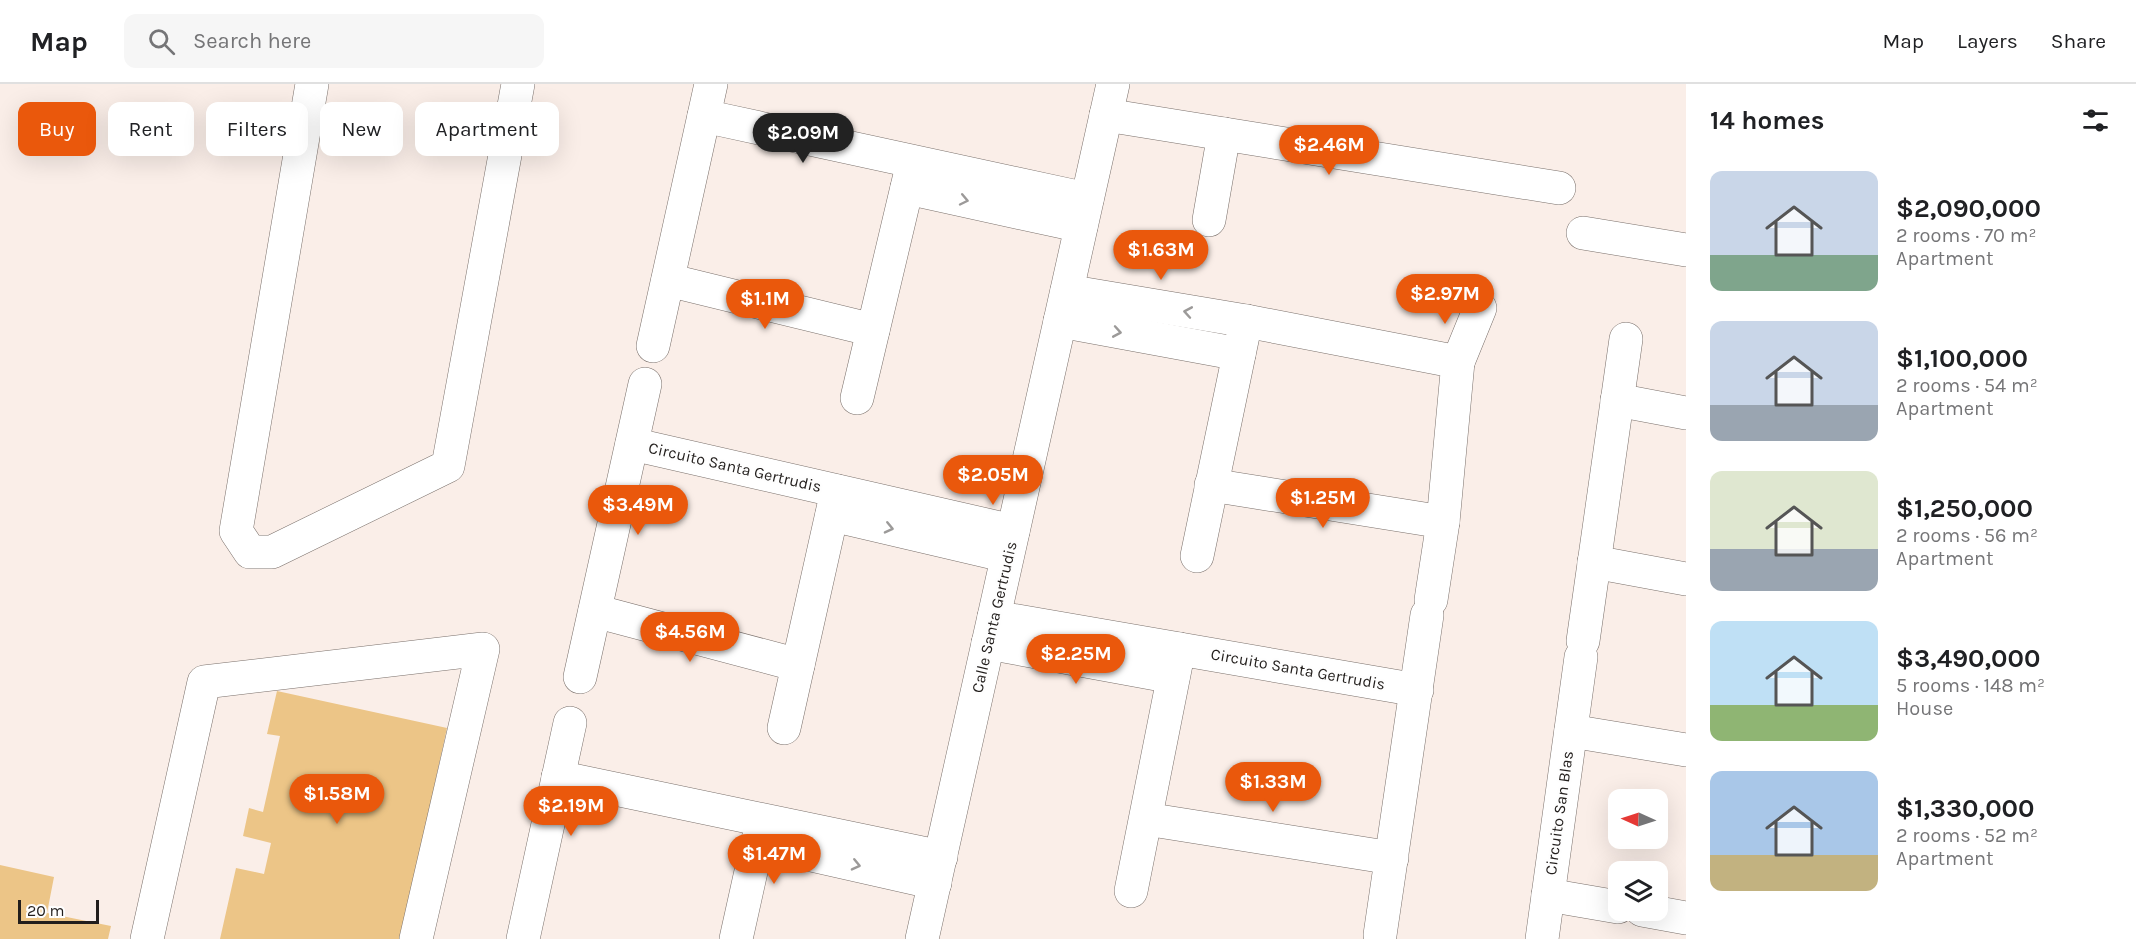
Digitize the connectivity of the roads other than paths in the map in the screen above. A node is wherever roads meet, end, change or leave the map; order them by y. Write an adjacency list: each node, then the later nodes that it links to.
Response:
1 (312, 84): 2 (street)
2 (518, 84)
3 (711, 84): 6 (street)
4 (1113, 84): 5 (street, Calle Santa Gertrudis)
5 (1106, 115): 7 (street); 10 (street, Calle Santa Gertrudis)
6 (704, 116): 8 (street); 14 (street)
7 (1224, 134): 9 (street); 11 (street)
8 (910, 175): 10 (street); 18 (street)
9 (1559, 188)
10 (1084, 213): 15 (street, Calle Santa Gertrudis)
11 (1209, 220)
12 (1583, 233): 13 (street)
13 (1686, 250)
14 (668, 280): 18 (street); 20 (street)
15 (1063, 306): 17 (street, one-way to 15); 21 (street, one-way to 21); 31 (street, Calle Santa Gertrudis)
16 (1480, 308): 22 (street)
17 (1246, 321): 21 (street); 22 (street)
18 (873, 330): 24 (street)
19 (1626, 339): 25 (street, Circuito San Blas)
20 (653, 346)
21 (1239, 354): 28 (street)
22 (1458, 362): 30 (street)
23 (645, 384): 27 (street, Circuito Santa Gertrudis)
24 (857, 398)
25 (1617, 400): 26 (street); 33 (street, Circuito San Blas)
26 (1686, 413)
27 (632, 444): 29 (street, Circuito Santa Gertrudis); 35 (street, Circuito Santa Gertrudis)
28 (1211, 485): 30 (street); 32 (street)
29 (835, 503): 31 (street, Circuito Santa Gertrudis); 38 (street, Circuito Santa Gertrudis)
30 (1443, 522): 40 (street)
31 (1010, 543): 36 (street, Calle Santa Gertrudis)
32 (1197, 556)
33 (1594, 562): 34 (street); 43 (street, Circuito San Blas)
34 (1686, 579)
35 (595, 611): 38 (street); 39 (street, Circuito Santa Gertrudis)
36 (991, 630): 37 (street, Circuito Santa Gertrudis); 49 (street, Calle Santa Gertrudis)
37 (1176, 663): 40 (street, Circuito Santa Gertrudis); 46 (street)
38 (798, 665): 42 (street, Circuito Santa Gertrudis)
39 (580, 677)
40 (1417, 690): 48 (street)
41 (570, 723): 45 (street)
42 (784, 728)
43 (1571, 731): 44 (street, Circuito San Blas); 51 (street, Circuito San Blas)
44 (1686, 750)
45 (558, 777): 47 (street); 58 (street)
46 (1146, 819): 48 (street); 50 (street)
47 (760, 831): 49 (street); 59 (street)
48 (1392, 858): 55 (street)
49 (938, 870): 60 (street, Calle Santa Gertrudis)
50 (1131, 891)
51 (1548, 895): 52 (street, Circuito San Blas); 61 (street, Circuito San Blas)
52 (1608, 905)
53 (1668, 915): 54 (street)
54 (1686, 918)
55 (1380, 935)
56 (147, 939): 57 (street)
57 (416, 939)
58 (523, 939)
59 (736, 939)
60 (922, 939)
61 (1542, 939)

